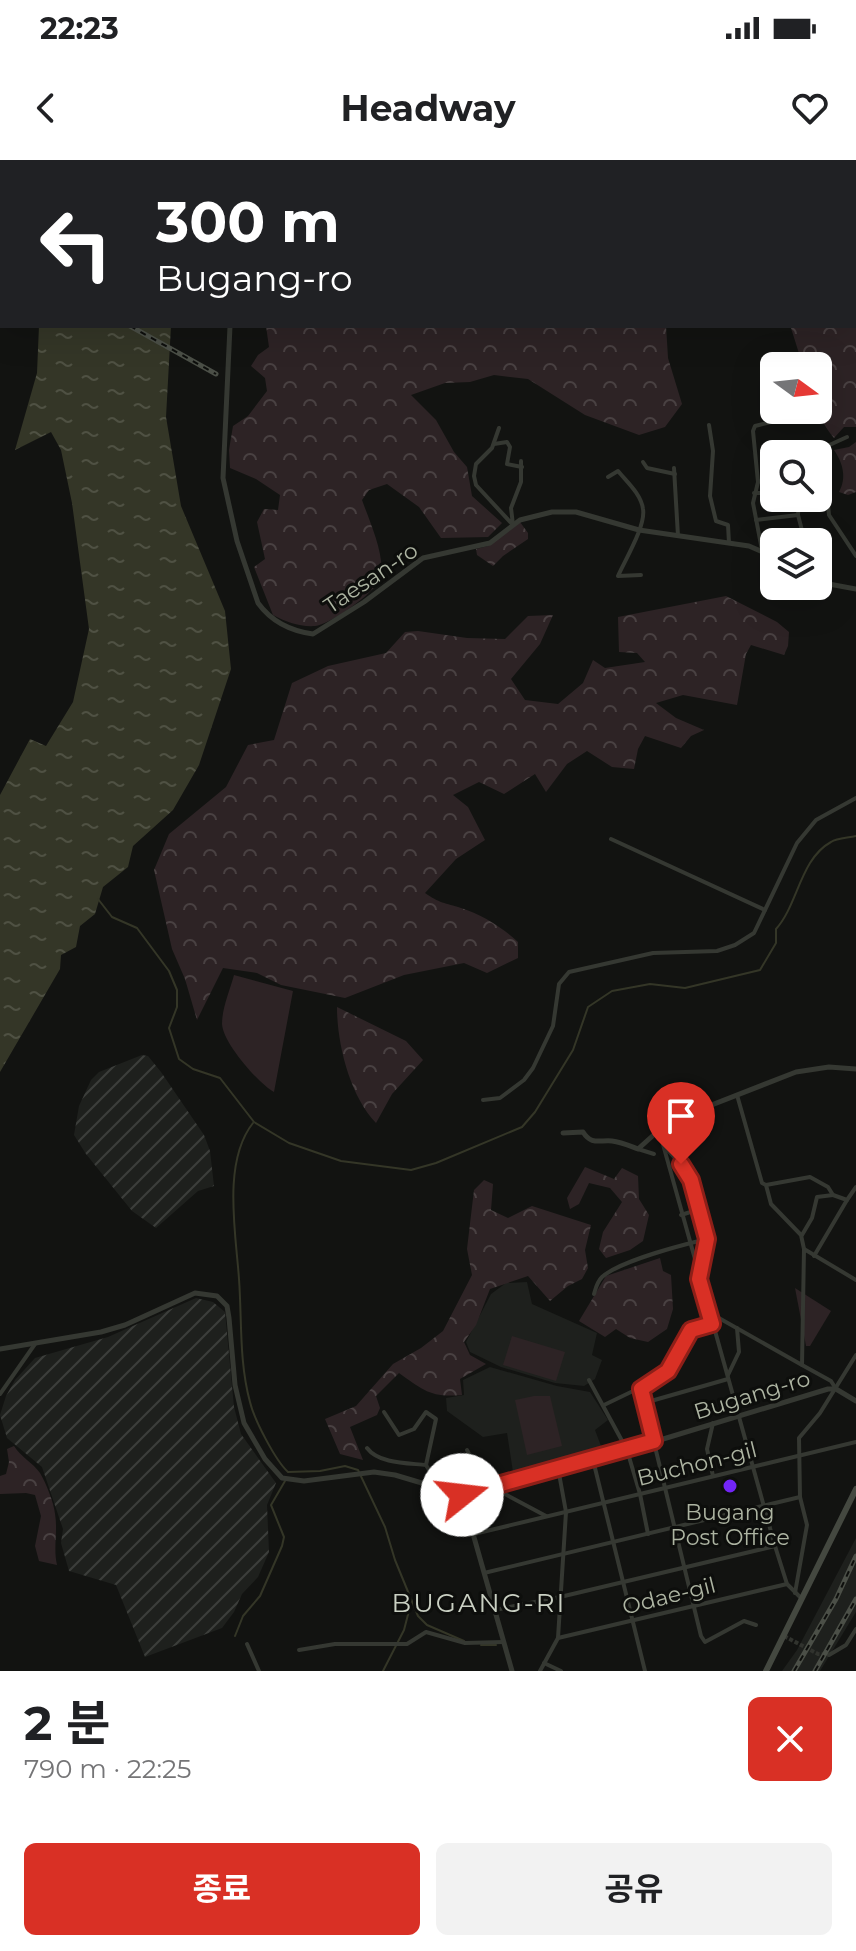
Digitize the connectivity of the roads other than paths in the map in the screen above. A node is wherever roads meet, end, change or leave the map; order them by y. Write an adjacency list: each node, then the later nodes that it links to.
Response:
1 (230, 328): 15 (street, Taesan-ro)
2 (763, 424): 9 (street)
3 (709, 425): 20 (street)
4 (499, 428): 6 (street)
5 (847, 437): 22 (street)
6 (494, 444): 15 (street); 15 (street)
7 (643, 462): 18 (street)
8 (608, 477): 17 (street)
9 (758, 482): 10 (street)
10 (754, 493): 11 (street); 14 (street)
11 (760, 493)
12 (798, 512): 13 (street)
13 (798, 515): 14 (street); 16 (street)
14 (756, 520): 19 (street)
15 (513, 525): 17 (street, Taesan-ro)
16 (801, 528)
17 (639, 530): 18 (street, Taesan-ro); 23 (street)
18 (678, 536): 20 (street, Taesan-ro)
19 (760, 540)
20 (729, 543): 21 (street, Taesan-ro)
21 (760, 550)
22 (856, 556)
23 (641, 575)
24 (832, 585): 25 (street)
25 (856, 589)
26 (856, 798): 28 (street)
27 (611, 839): 28 (street)
28 (765, 910): 31 (street)
29 (856, 1069): 30 (street)
30 (737, 1095): 32 (street); 37 (street)
31 (483, 1100)
32 (658, 1128): 34 (street); 35 (street)
33 (563, 1133): 35 (street)
34 (662, 1146): 41 (street); 42 (street)
35 (638, 1149): 36 (street)
36 (654, 1154)
37 (766, 1185): 39 (street); 43 (street)
38 (856, 1187): 40 (street)
39 (833, 1195): 40 (street); 43 (street)
40 (847, 1200): 47 (street)
41 (700, 1209): 42 (street); 44 (street)
42 (681, 1215): 45 (street)
43 (801, 1235): 46 (street)
44 (707, 1239): 45 (street); 48 (street)
45 (689, 1244): 48 (street); 50 (street)
46 (804, 1249): 47 (street); 57 (street)
47 (814, 1257): 49 (street)
48 (699, 1279): 51 (street)
49 (856, 1280)
50 (594, 1294)
51 (708, 1312): 52 (street); 53 (street)
52 (712, 1324): 58 (street); 60 (street)
53 (737, 1328): 57 (street); 58 (street)
54 (35, 1344): 55 (street); 62 (street); 86 (street)
55 (0, 1349)
56 (856, 1355): 61 (street)
57 (802, 1365): 61 (street)
58 (727, 1378): 64 (street); 67 (street)
59 (589, 1380): 65 (street)
60 (641, 1389): 64 (street); 65 (street)
61 (836, 1389): 63 (street, Bugang-ro); 67 (street, Bugang-ro); 74 (street)
62 (0, 1394)
63 (856, 1401)
64 (644, 1403): 69 (street)
65 (604, 1405): 73 (street)
66 (384, 1412): 76 (street)
67 (738, 1416): 68 (street, Bugang-ro); 77 (street)
68 (713, 1423): 69 (street, Bugang-ro); 81 (street)
69 (654, 1441): 73 (street, Bugang-ro); 83 (street)
70 (856, 1442): 74 (street, Buchon-gil)
71 (367, 1448): 76 (street)
72 (467, 1450): 80 (street)
73 (627, 1450): 75 (street, Bugang-ro); 85 (street)
74 (798, 1456): 77 (street, Buchon-gil); 87 (street)
75 (593, 1459): 78 (street, Bugang-ro); 88 (street)
76 (426, 1465): 79 (street)
77 (752, 1467): 81 (street, Buchon-gil); 89 (street)
78 (558, 1468): 82 (street, Bugang-ro); 90 (street)
79 (457, 1474): 80 (street); 86 (street)
80 (473, 1477): 82 (street)
81 (713, 1477): 83 (street, Buchon-gil)
82 (494, 1486): 86 (street, Bugang-ro); 91 (street)
83 (664, 1489): 85 (street, Buchon-gil); 92 (street)
84 (856, 1489): 104 (main road)
85 (640, 1494): 88 (street, Buchon-gil); 94 (street)
86 (462, 1495): 93 (street)
87 (800, 1497): 89 (street); 102 (street)
88 (603, 1503): 90 (street, Buchon-gil); 95 (street)
89 (763, 1506): 92 (street); 96 (street)
90 (566, 1512): 91 (street, Buchon-gil); 97 (street)
91 (546, 1516): 93 (street, Buchon-gil)
92 (674, 1528): 94 (street); 98 (street)
93 (474, 1534): 99 (street)
94 (648, 1534): 95 (street)
95 (613, 1543): 97 (street); 100 (street)
96 (775, 1546): 98 (street); 101 (street)
97 (564, 1553): 99 (street); 103 (street)
98 (685, 1568): 100 (street); 105 (street)
99 (484, 1573): 106 (street)
100 (622, 1582): 103 (street); 107 (street)
101 (787, 1584): 102 (street); 105 (street, Odae-gil)
102 (795, 1593): 104 (street)
103 (560, 1597): 106 (street); 110 (street)
104 (803, 1599): 121 (main road)
105 (693, 1607): 107 (street, Odae-gil); 108 (street)
106 (495, 1610): 111 (street)
107 (632, 1622): 110 (street, Odae-gil); 120 (street)
108 (756, 1625)
109 (856, 1629): 114 (street)
110 (558, 1638): 115 (street)
111 (503, 1642): 113 (street); 117 (street)
112 (247, 1644): 116 (street)
113 (299, 1650)
114 (829, 1655)
115 (544, 1663): 118 (street); 119 (street)
116 (259, 1671)
117 (512, 1671)
118 (540, 1671)
119 (561, 1671)
120 (645, 1671)
121 (766, 1671)

